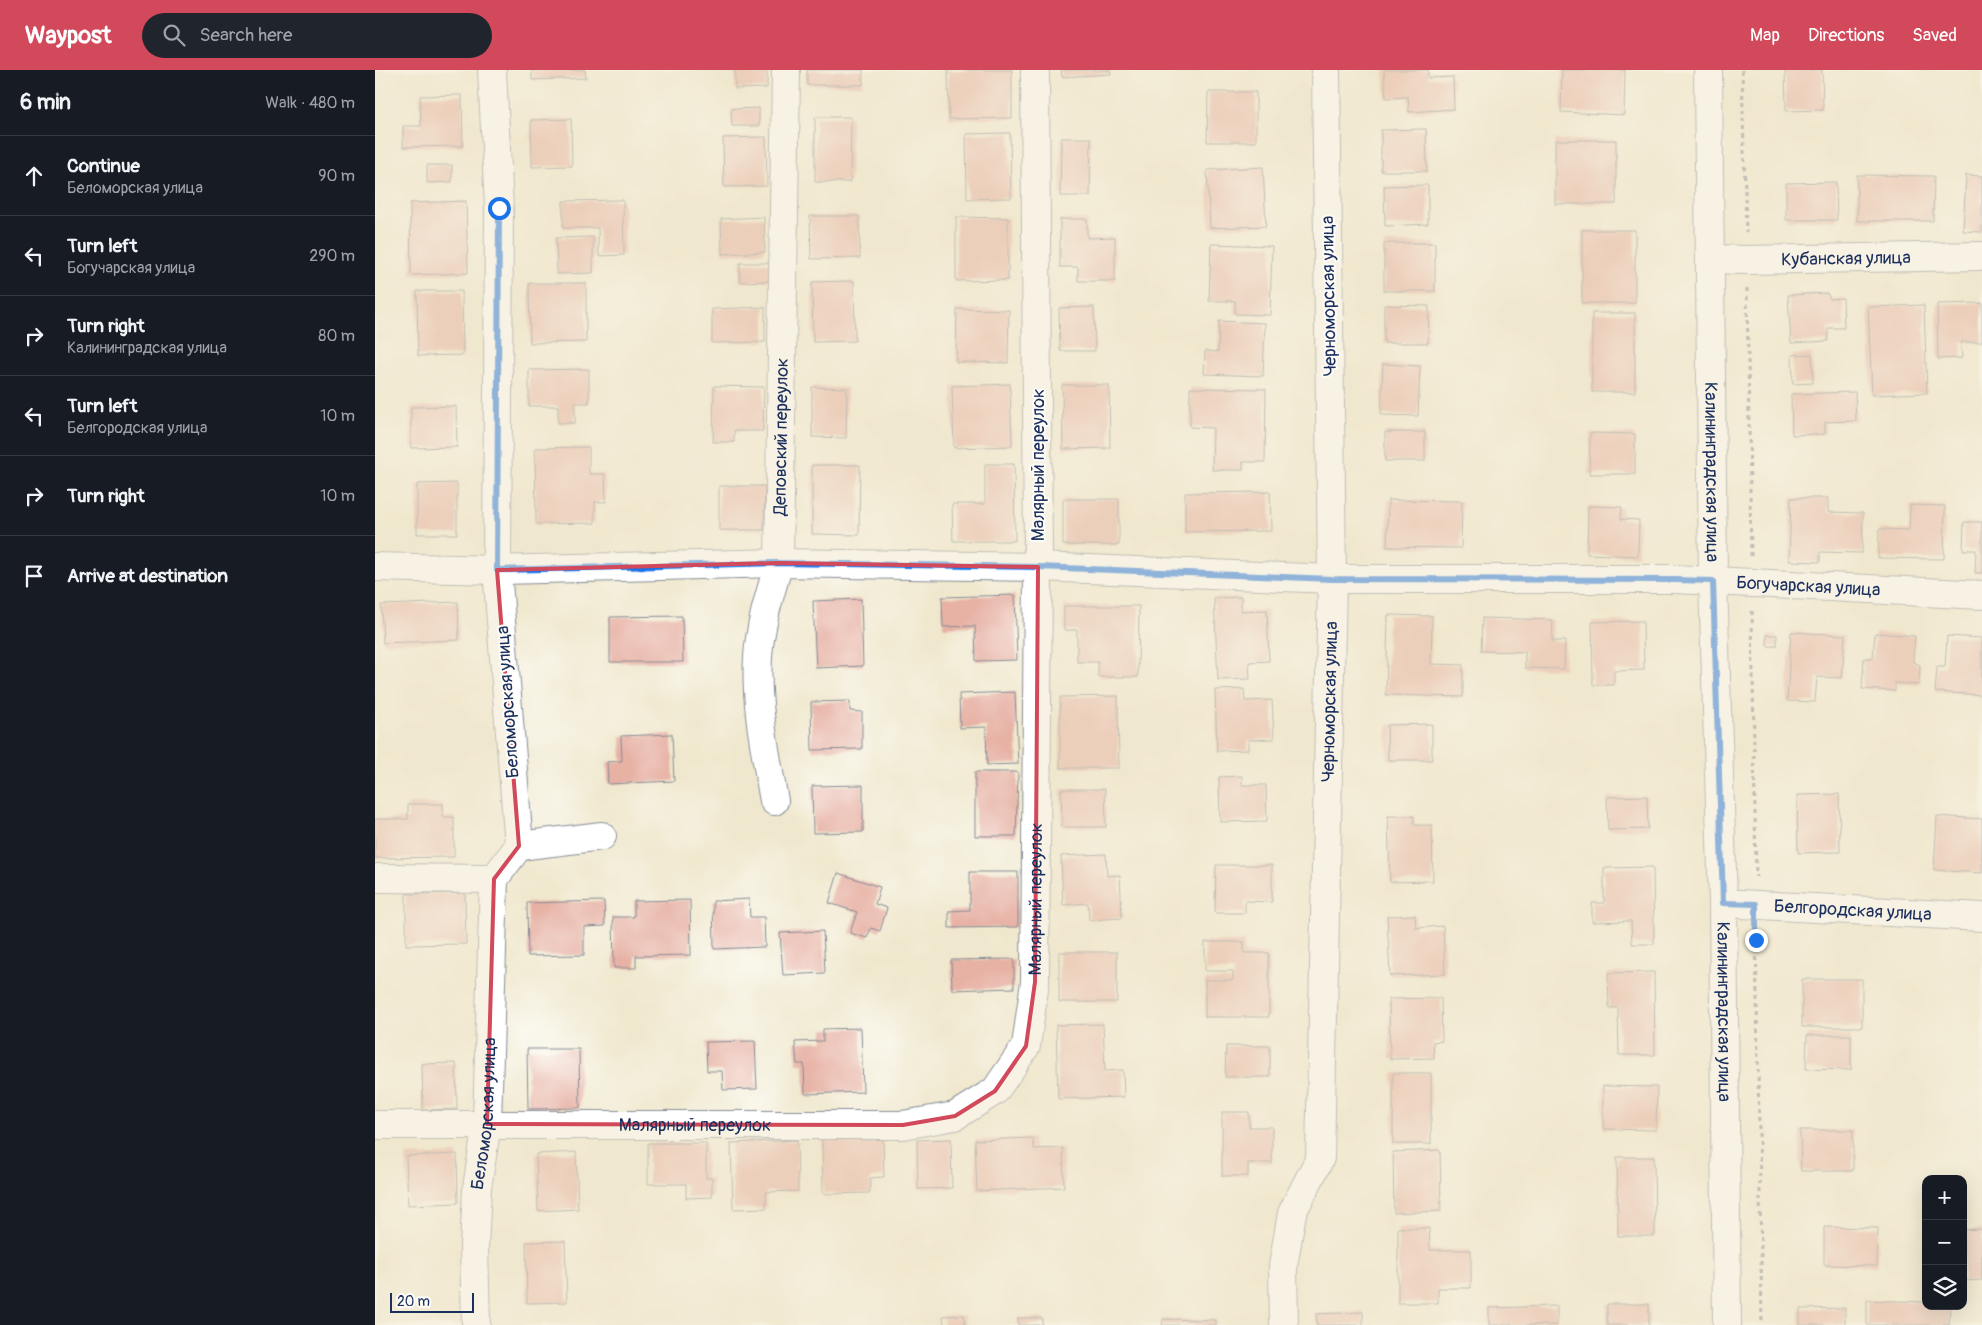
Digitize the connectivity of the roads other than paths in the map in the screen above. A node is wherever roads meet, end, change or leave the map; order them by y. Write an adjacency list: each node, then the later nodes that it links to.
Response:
1 (492, 70): 11 (street, Беломорская улица)
2 (786, 70): 8 (street, Деповский переулок)
3 (1035, 70): 10 (street, Малярный переулок)
4 (1326, 70): 12 (street, Черноморская улица)
5 (1708, 70): 7 (street, Калининградская улица)
6 (1982, 256): 7 (street, Кубанская улица)
7 (1711, 259): 13 (street, Калининградская улица)
8 (779, 563): 10 (street, Богучарская улица); 11 (street, Богучарская улица); 15 (street, Деповский переулок)
9 (375, 567): 11 (street, Богучарская улица)
10 (1039, 567): 12 (street, Богучарская улица); 22 (street, Малярный переулок)
11 (497, 570): 17 (street, Беломорская улица)
12 (1332, 579): 13 (street, Богучарская улица); 25 (street, Черноморская улица)
13 (1713, 581): 14 (street, Богучарская улица); 20 (street, Калининградская улица)
14 (1982, 595)
15 (774, 801)
16 (602, 836): 17 (street)
17 (519, 846): 19 (street)
18 (375, 878): 19 (street)
19 (495, 879): 22 (street, Беломорская улица)
20 (1723, 903): 21 (street, Белгородская улица); 26 (street, Калининградская улица)
21 (1982, 917)
22 (487, 1124): 23 (street, Малярный переулок); 24 (street, Беломорская улица)
23 (375, 1125)
24 (476, 1325)
25 (1284, 1325)
26 (1727, 1325)

